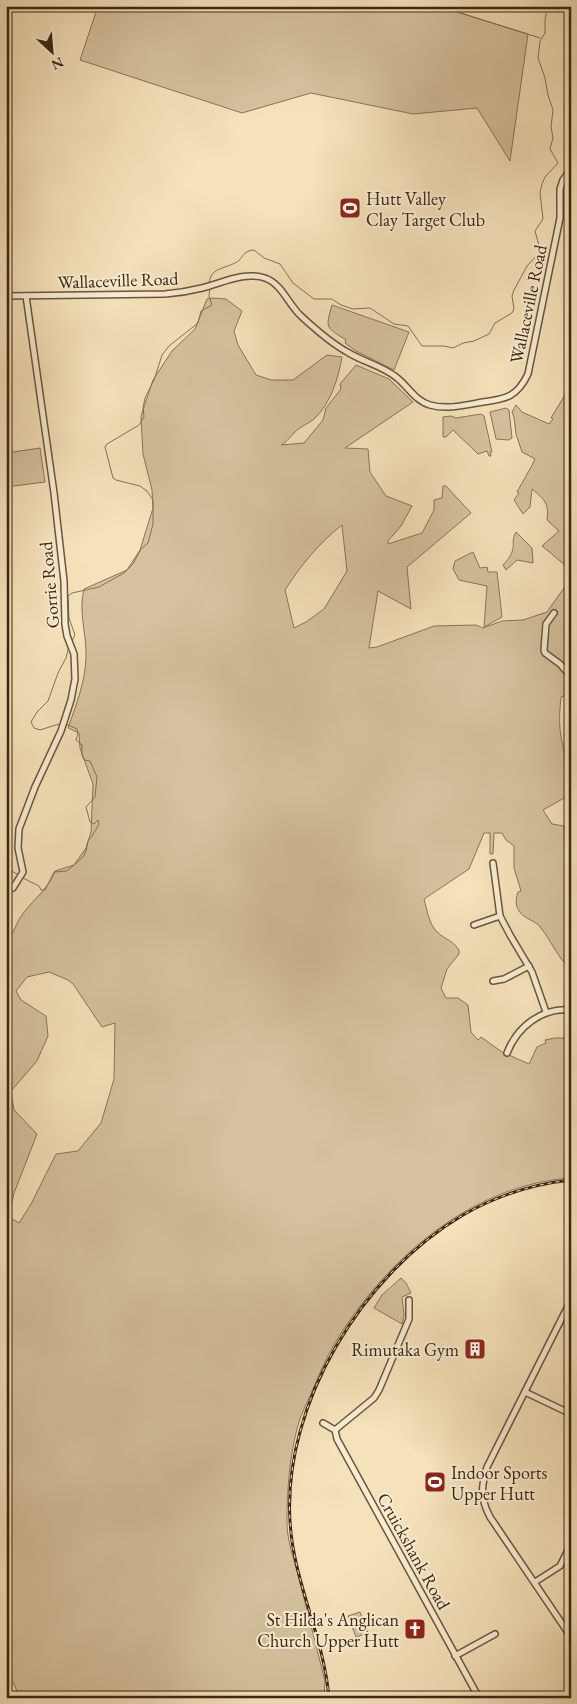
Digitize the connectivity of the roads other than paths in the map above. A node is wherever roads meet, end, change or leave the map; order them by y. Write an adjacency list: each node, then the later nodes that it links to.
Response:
1 (571, 12): 2 (street)
2 (571, 30)
3 (571, 169): 5 (street, Wallaceville Road)
4 (6, 296): 5 (street, Wallaceville Road)
5 (26, 296): 9 (street, Gorrie Road)
6 (554, 613): 7 (street)
7 (571, 677)
8 (493, 863): 10 (street)
9 (13, 888)
10 (500, 916): 11 (street); 12 (street)
11 (474, 924)
12 (529, 966): 13 (street); 15 (street)
13 (492, 981)
14 (571, 1010): 15 (street)
15 (546, 1012): 16 (street)
16 (507, 1053)
17 (410, 1300): 22 (street)
18 (571, 1300): 19 (street)
19 (525, 1392): 20 (street); 24 (street)
20 (571, 1414)
21 (323, 1422): 22 (street)
22 (335, 1430): 27 (street, Cruickshank Road)
23 (568, 1550): 24 (street)
24 (535, 1582): 26 (street)
25 (495, 1634): 27 (street)
26 (571, 1637)
27 (455, 1656): 28 (street, Cruickshank Road)
28 (479, 1698)

